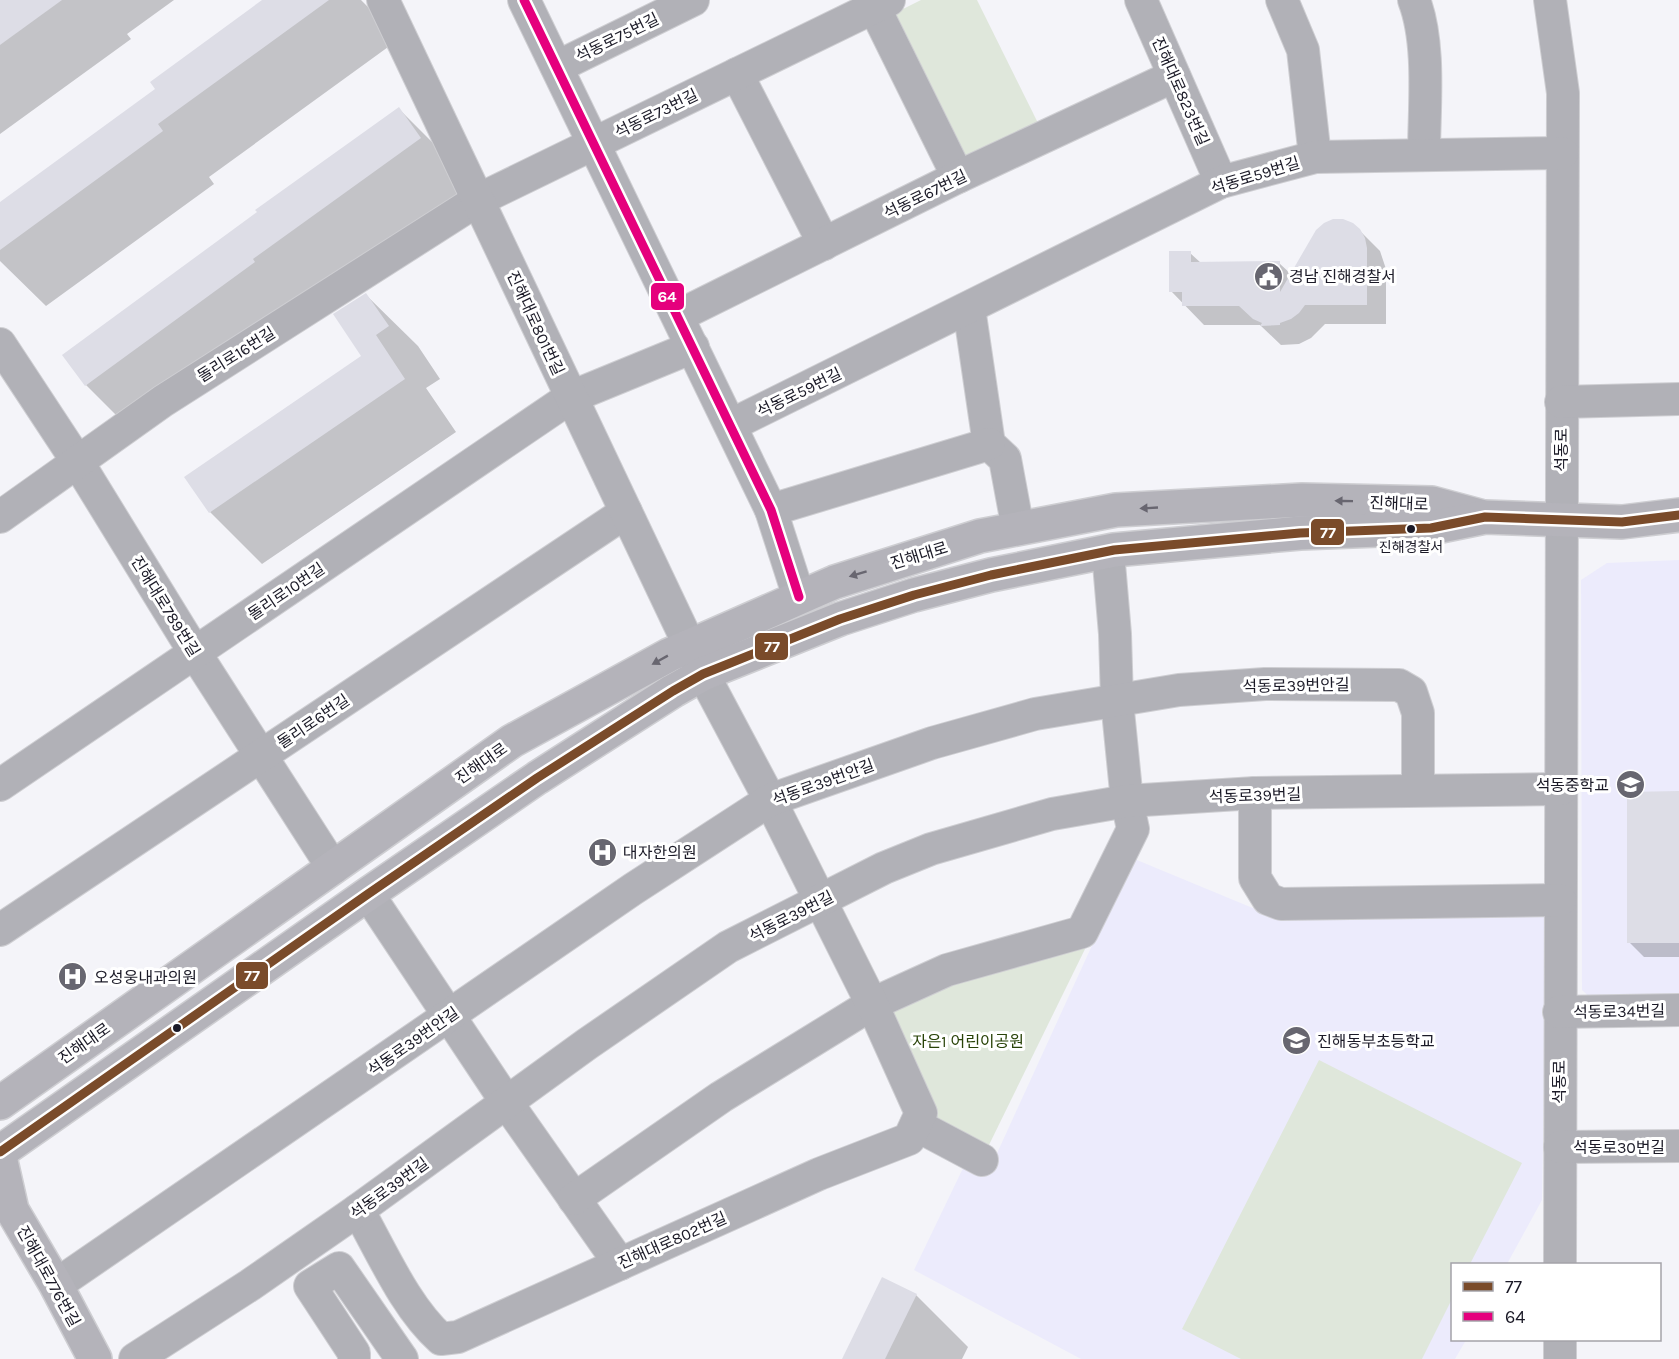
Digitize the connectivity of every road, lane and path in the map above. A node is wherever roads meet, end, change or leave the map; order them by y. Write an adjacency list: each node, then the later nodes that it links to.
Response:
1 (383, 0): 18 (street, 진해대로801번길)
2 (524, 0): 9 (street)
3 (1141, 0): 11 (street, 진해대로823번길)
4 (1282, 0): 15 (street, 석동로59번길)
5 (1414, 0): 14 (street)
6 (1550, 0): 13 (street, 석동로)
7 (681, 3): 9 (street, 석동로75번길)
8 (881, 4): 10 (street, 석동로73번길); 16 (street, 석동로73번길)
9 (557, 67): 12 (street)
10 (737, 74): 12 (street, 석동로73번길); 19 (street)
11 (1174, 76): 16 (street, 석동로67번길); 17 (street, 진해대로823번길)
12 (594, 144): 18 (street, 석동로73번길); 21 (street)
13 (1562, 153): 14 (street, 석동로59번길); 26 (street, 석동로)
14 (1424, 155): 15 (street, 석동로59번길)
15 (1316, 157): 17 (street, 석동로59번길)
16 (958, 177): 19 (street, 석동로67번길)
17 (1221, 182): 20 (street, 석동로59번길)
18 (478, 200): 24 (street, 진해대로801번길); 29 (street, 돌리로16번길)
19 (824, 244): 21 (street, 석동로67번길)
20 (969, 308): 27 (street, 석동로59번길); 28 (street)
21 (678, 316): 23 (street)
22 (0, 344): 29 (street, 진해대로789번길)
23 (693, 346): 24 (street, 돌리로10번길); 27 (street)
24 (571, 397): 31 (street, 진해대로801번길); 41 (street, 돌리로10번길)
25 (1679, 399): 26 (street)
26 (1561, 402): 35 (street, 석동로)
27 (731, 425): 30 (street)
28 (989, 444): 30 (street); 37 (street)
29 (77, 461): 33 (street, 돌리로16번길); 41 (street, 진해대로789번길)
30 (771, 510): 40 (street)
31 (626, 512): 42 (street, 진해대로801번길); 44 (street, 돌리로6번길)
32 (1679, 515): 36 (main road)
33 (0, 517)
34 (1485, 517): 35 (main road); 37 (main road, 진해대로, one-way to 37); 39 (main road, 진해대로)
35 (1562, 520): 36 (main road); 46 (street, 석동로)
36 (1622, 522): 38 (main road)
37 (1018, 529): 40 (main road, 진해대로, one-way to 40)
38 (1679, 536)
39 (1108, 552): 42 (main road, 진해대로); 43 (street)
40 (799, 597): 42 (main road, 진해대로)
41 (195, 652): 44 (street, 진해대로789번길); 45 (street, 돌리로10번길)
42 (696, 660): 49 (street); 51 (main road, 진해대로, one-way to 51); 52 (main road, 진해대로)
43 (1117, 701): 47 (street, 석동로39번안길); 49 (street, 석동로39번안길); 50 (street)
44 (262, 756): 51 (street, 진해대로789번길); 55 (street, 돌리로6번길)
45 (0, 785)
46 (1561, 789): 47 (street, 석동로39번길); 53 (street, 석동로)
47 (1418, 790): 48 (street, 석동로39번길)
48 (1255, 793): 50 (street, 석동로39번길); 53 (street)
49 (770, 800): 54 (street); 59 (street, 석동로39번안길)
50 (1127, 801): 54 (street, 석동로39번길); 56 (street)
51 (333, 868): 60 (main road, 진해대로)
52 (368, 894): 59 (street); 65 (main road, 진해대로)
53 (1560, 900): 58 (street, 석동로)
54 (820, 901): 56 (street); 61 (street, 석동로39번길)
55 (0, 930)
56 (872, 1004): 62 (street); 67 (street)
57 (1679, 1010): 58 (street, 석동로34번길)
58 (1559, 1012): 64 (street, 석동로)
59 (448, 1016): 61 (street); 71 (street, 석동로39번안길)
60 (0, 1102)
61 (507, 1103): 67 (street); 68 (street, 석동로39번길)
62 (916, 1125): 66 (street); 70 (street, 진해대로802번길)
63 (1679, 1146): 64 (street, 석동로30번길)
64 (1560, 1147): 69 (street, 석동로)
65 (0, 1154): 71 (main road, 진해대로776번길)
66 (982, 1160)
67 (574, 1199): 70 (street)
68 (358, 1210): 70 (street, 진해대로802번길); 74 (street, 석동로39번길)
69 (1560, 1263)
70 (620, 1264)
71 (56, 1285): 73 (main road, 진해대로776번길)
72 (1560, 1341): 77 (street)
73 (95, 1359)
74 (135, 1359)
75 (354, 1359): 76 (street)
76 (402, 1359)
77 (1560, 1359)

